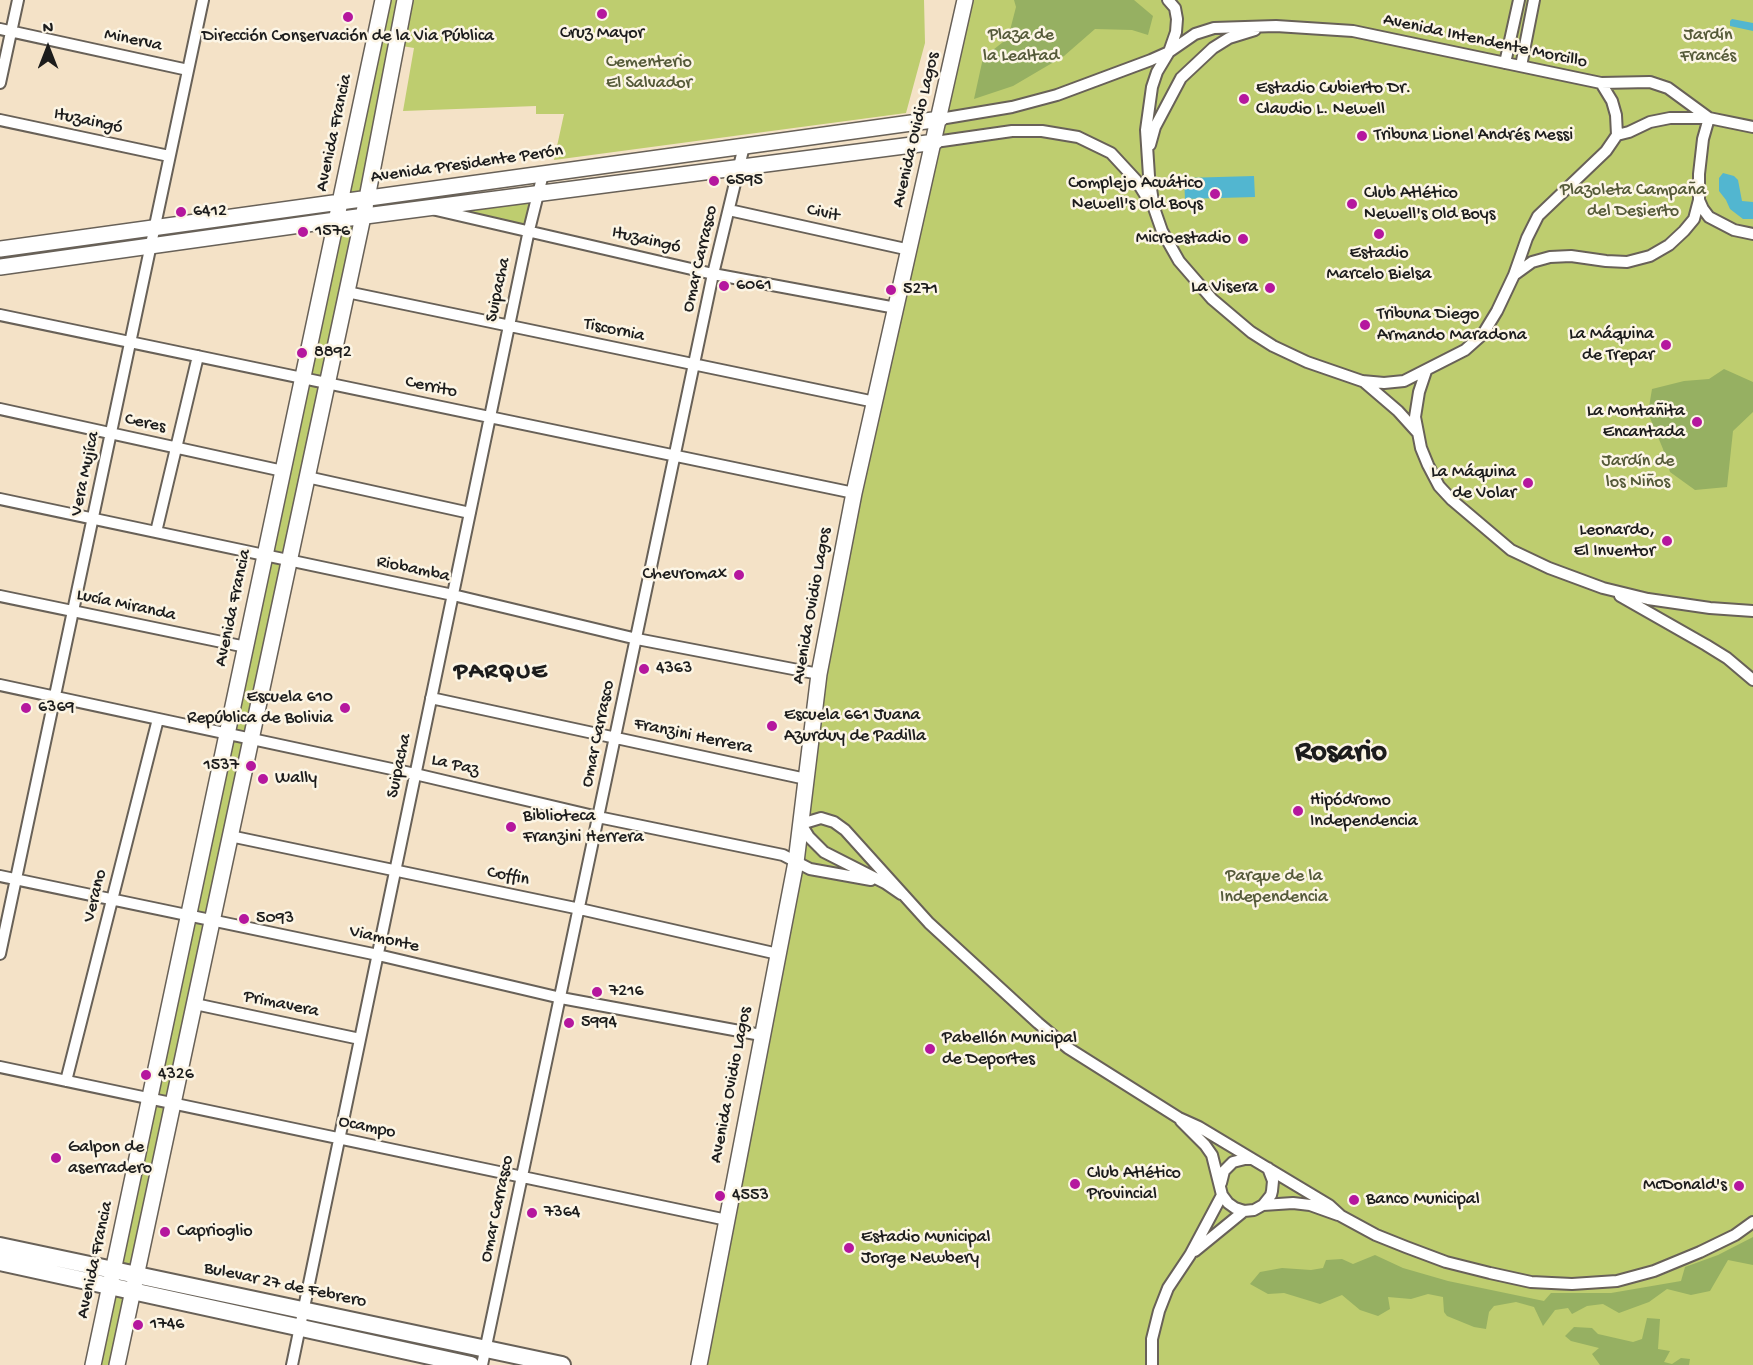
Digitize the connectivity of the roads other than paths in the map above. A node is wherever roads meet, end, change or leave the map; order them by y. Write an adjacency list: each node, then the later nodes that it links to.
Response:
1 (18, 0): 10 (street)
2 (203, 0): 14 (street, Vera Mujíca)
3 (382, 0): 17 (main road, Avenida Francia)
4 (405, 0): 18 (main road)
5 (965, 0): 20 (main road, Avenida Ovidio Lagos)
6 (1168, 0): 11 (street)
7 (1519, 0): 12 (street)
8 (1534, 0): 13 (street)
9 (1276, 26): 11 (street, Avenida Intendente Morcillo); 12 (street, Avenida Intendente Morcillo); 26 (street)
10 (6, 30): 14 (street, Minerva); 15 (street)
11 (1169, 52): 20 (street, Avenida Intendente Morcillo); 26 (street)
12 (1506, 63): 13 (street, Avenida Intendente Morcillo)
13 (1521, 66): 16 (street, Avenida Intendente Morcillo)
14 (188, 70): 27 (street, Vera Mujíca)
15 (0, 83)
16 (1601, 83): 19 (street, Avenida Intendente Morcillo); 23 (street)
17 (361, 104): 18 (main road); 33 (main road, Avenida Francia)
18 (383, 110): 31 (main road)
19 (1709, 118): 22 (street, Avenida Intendente Morcillo); 23 (street); 32 (street)
20 (940, 119): 24 (main road, Avenida Ovidio Lagos); 25 (main road, Avenida Presidente Perón)
21 (0, 120): 27 (street, Ituzaingó)
22 (1753, 127)
23 (1617, 135): 47 (street)
24 (935, 141): 28 (main road, Avenida Presidente Perón); 35 (street); 44 (main road, Avenida Ovidio Lagos)
25 (744, 146): 28 (street, Omar Carrasco); 29 (main road, Avenida Presidente Perón)
26 (1148, 155): 35 (street)
27 (169, 156): 39 (street, Vera Mujíca)
28 (739, 167): 30 (main road, Avenida Presidente Perón); 36 (street, Omar Carrasco)
29 (543, 174): 30 (street, Suipacha); 31 (main road, Avenida Presidente Perón)
30 (538, 193): 34 (main road, Avenida Presidente Perón); 40 (street, Suipacha)
31 (367, 198): 33 (main road, Avenida Presidente Perón); 37 (main road)
32 (1699, 200): 41 (street); 47 (street)
33 (341, 202): 38 (main road, Avenida Francia); 39 (main road, Avenida Presidente Perón)
34 (425, 208): 37 (main road, Avenida Presidente Perón); 40 (street, Ituzaingó)
35 (1154, 208): 57 (street)
36 (729, 210): 44 (street, Civit); 46 (street, Omar Carrasco)
37 (363, 216): 38 (main road, Avenida Presidente Perón); 48 (main road)
38 (337, 220): 42 (main road, Avenida Presidente Perón); 56 (main road, Avenida Francia)
39 (154, 228): 42 (street, Vera Mujíca); 43 (main road, Avenida Presidente Perón)
40 (529, 230): 46 (street, Ituzaingó); 51 (street, Suipacha)
41 (1753, 234)
42 (150, 246): 45 (main road, Avenida Presidente Perón); 52 (street, Vera Mujíca)
43 (0, 249)
44 (910, 249): 49 (main road, Avenida Ovidio Lagos)
45 (0, 267)
46 (713, 274): 49 (street, Ituzaingó); 54 (street, Omar Carrasco)
47 (1514, 275): 55 (street)
48 (346, 292): 51 (street, Tiscornia); 58 (main road)
49 (896, 308): 59 (main road, Avenida Ovidio Lagos)
50 (0, 315): 52 (street, Cerrito)
51 (509, 325): 54 (street, Tiscornia); 61 (street, Suipacha)
52 (130, 342): 53 (street, Cerrito); 63 (street, Vera Mujíca)
53 (198, 356): 56 (street, Cerrito); 64 (street)
54 (694, 366): 59 (street, Tiscornia); 65 (street, Omar Carrasco)
55 (1426, 371): 57 (street); 62 (street)
56 (303, 377): 58 (street, Cerrito); 66 (main road, Avenida Francia)
57 (1362, 381): 62 (street)
58 (327, 382): 61 (street, Cerrito); 67 (main road)
59 (875, 402): 68 (main road, Avenida Ovidio Lagos)
60 (0, 409): 63 (street, Ceres)
61 (490, 418): 65 (street, Cerrito); 70 (street, Suipacha)
62 (1417, 433): 75 (street)
63 (111, 434): 64 (street, Ceres); 71 (street, Vera Mujíca)
64 (176, 448): 66 (street, Ceres); 72 (street)
65 (676, 455): 68 (street, Cerrito); 80 (street, Omar Carrasco)
66 (284, 471): 73 (main road, Avenida Francia)
67 (307, 477): 70 (street); 74 (main road)
68 (854, 493): 82 (main road, Avenida Ovidio Lagos)
69 (0, 499): 71 (street, Riobamba)
70 (470, 513): 76 (street, Suipacha)
71 (93, 518): 72 (street, Riobamba); 78 (street, Vera Mujíca)
72 (156, 532): 73 (street, Riobamba)
73 (266, 555): 74 (street, Riobamba); 81 (main road, Avenida Francia)
74 (289, 560): 76 (street, Riobamba); 90 (main road)
75 (1603, 588): 79 (street); 83 (street)
76 (453, 595): 80 (street, Riobamba); 86 (street, Suipacha)
77 (0, 596): 78 (street, Lucía Miranda)
78 (73, 611): 81 (street, Lucía Miranda); 85 (street, Vera Mujíca)
79 (1753, 611)
80 (637, 639): 82 (street, Riobamba); 89 (street, Omar Carrasco)
81 (246, 647): 88 (main road, Avenida Francia)
82 (819, 674): 92 (main road, Avenida Ovidio Lagos)
83 (1753, 680)
84 (0, 685): 85 (street, La Paz)
85 (55, 696): 87 (street, La Paz); 99 (street, Vera Mujíca)
86 (431, 698): 89 (street, Franzini Herrera); 91 (street, Suipacha)
87 (158, 718): 88 (street, La Paz); 102 (street, Verano)
88 (228, 734): 90 (street, La Paz); 104 (main road, Avenida Francia)
89 (616, 737): 92 (street, Franzini Herrera); 93 (street, Omar Carrasco)
90 (251, 739): 91 (street, La Paz); 95 (main road)
91 (415, 774): 93 (street, La Paz); 97 (street, Suipacha)
92 (806, 779): 94 (main road, Avenida Ovidio Lagos)
93 (598, 817): 96 (street, La Paz); 103 (street, Omar Carrasco)
94 (801, 824): 96 (main road, Avenida Ovidio Lagos); 100 (street); 101 (street)
95 (230, 836): 97 (street, Coffin); 105 (main road)
96 (796, 862): 100 (street, La Paz); 107 (main road, Avenida Ovidio Lagos)
97 (395, 871): 103 (street, Coffin); 108 (street, Suipacha)
98 (0, 876): 99 (street, Viamonte)
99 (16, 880): 102 (street, Viamonte); 106 (street, Vera Mujíca)
100 (885, 883): 101 (street)
101 (901, 894): 117 (street)
102 (112, 898): 104 (street, Viamonte); 114 (street, Verano)
103 (580, 909): 107 (street, Coffin); 109 (street, Omar Carrasco)
104 (189, 915): 105 (street, Viamonte); 115 (main road, Avenida Francia)
105 (212, 920): 108 (street, Viamonte); 110 (main road)
106 (0, 954)
107 (778, 954): 111 (main road, Avenida Ovidio Lagos)
108 (378, 956): 109 (street, Viamonte); 112 (street, Suipacha)
109 (561, 998): 111 (street, Viamonte); 121 (street, Omar Carrasco)
110 (195, 1004): 112 (street, Primavera); 116 (main road)
111 (761, 1035): 127 (main road, Avenida Ovidio Lagos)
112 (360, 1039): 118 (street, Suipacha)
113 (0, 1067): 114 (street, Ocampo)
114 (66, 1081): 115 (street, Ocampo)
115 (150, 1099): 116 (street, Ocampo); 134 (main road, Avenida Francia)
116 (173, 1104): 118 (street, Ocampo); 135 (main road)
117 (1179, 1118): 119 (street); 122 (street)
118 (339, 1139): 121 (street, Ocampo); 136 (street, Suipacha)
119 (1253, 1160): 120 (street); 122 (street)
120 (1268, 1168): 124 (street); 126 (street)
121 (521, 1178): 127 (street, Ocampo); 138 (street, Omar Carrasco)
122 (1221, 1183): 123 (street)
123 (1222, 1195): 125 (street); 132 (street)
124 (1263, 1205): 125 (street); 126 (street)
125 (1244, 1211): 132 (street)
126 (1341, 1216): 130 (street)
127 (727, 1220): 144 (main road, Avenida Ovidio Lagos)
128 (1753, 1222): 130 (street)
129 (1753, 1230): 130 (street)
130 (1735, 1235)
131 (0, 1246): 134 (main road, Bulevar 27 de Febrero)
132 (1190, 1255): 145 (street)
133 (0, 1262): 134 (main road, Bulevar 27 de Febrero)
134 (112, 1278): 135 (main road, Bulevar 27 de Febrero); 139 (main road, Avenida Francia)
135 (135, 1282): 136 (main road, Bulevar 27 de Febrero); 137 (main road, Bulevar 27 de Febrero); 140 (main road)
136 (304, 1309): 137 (street, Suipacha); 138 (main road, Bulevar 27 de Febrero)
137 (300, 1327): 141 (street, Suipacha); 142 (main road, Bulevar 27 de Febrero)
138 (484, 1357): 143 (main road, Bulevar 27 de Febrero)
139 (93, 1365)
140 (117, 1365)
141 (292, 1365)
142 (471, 1365)
143 (562, 1365)
144 (699, 1365)
145 (1152, 1365)

